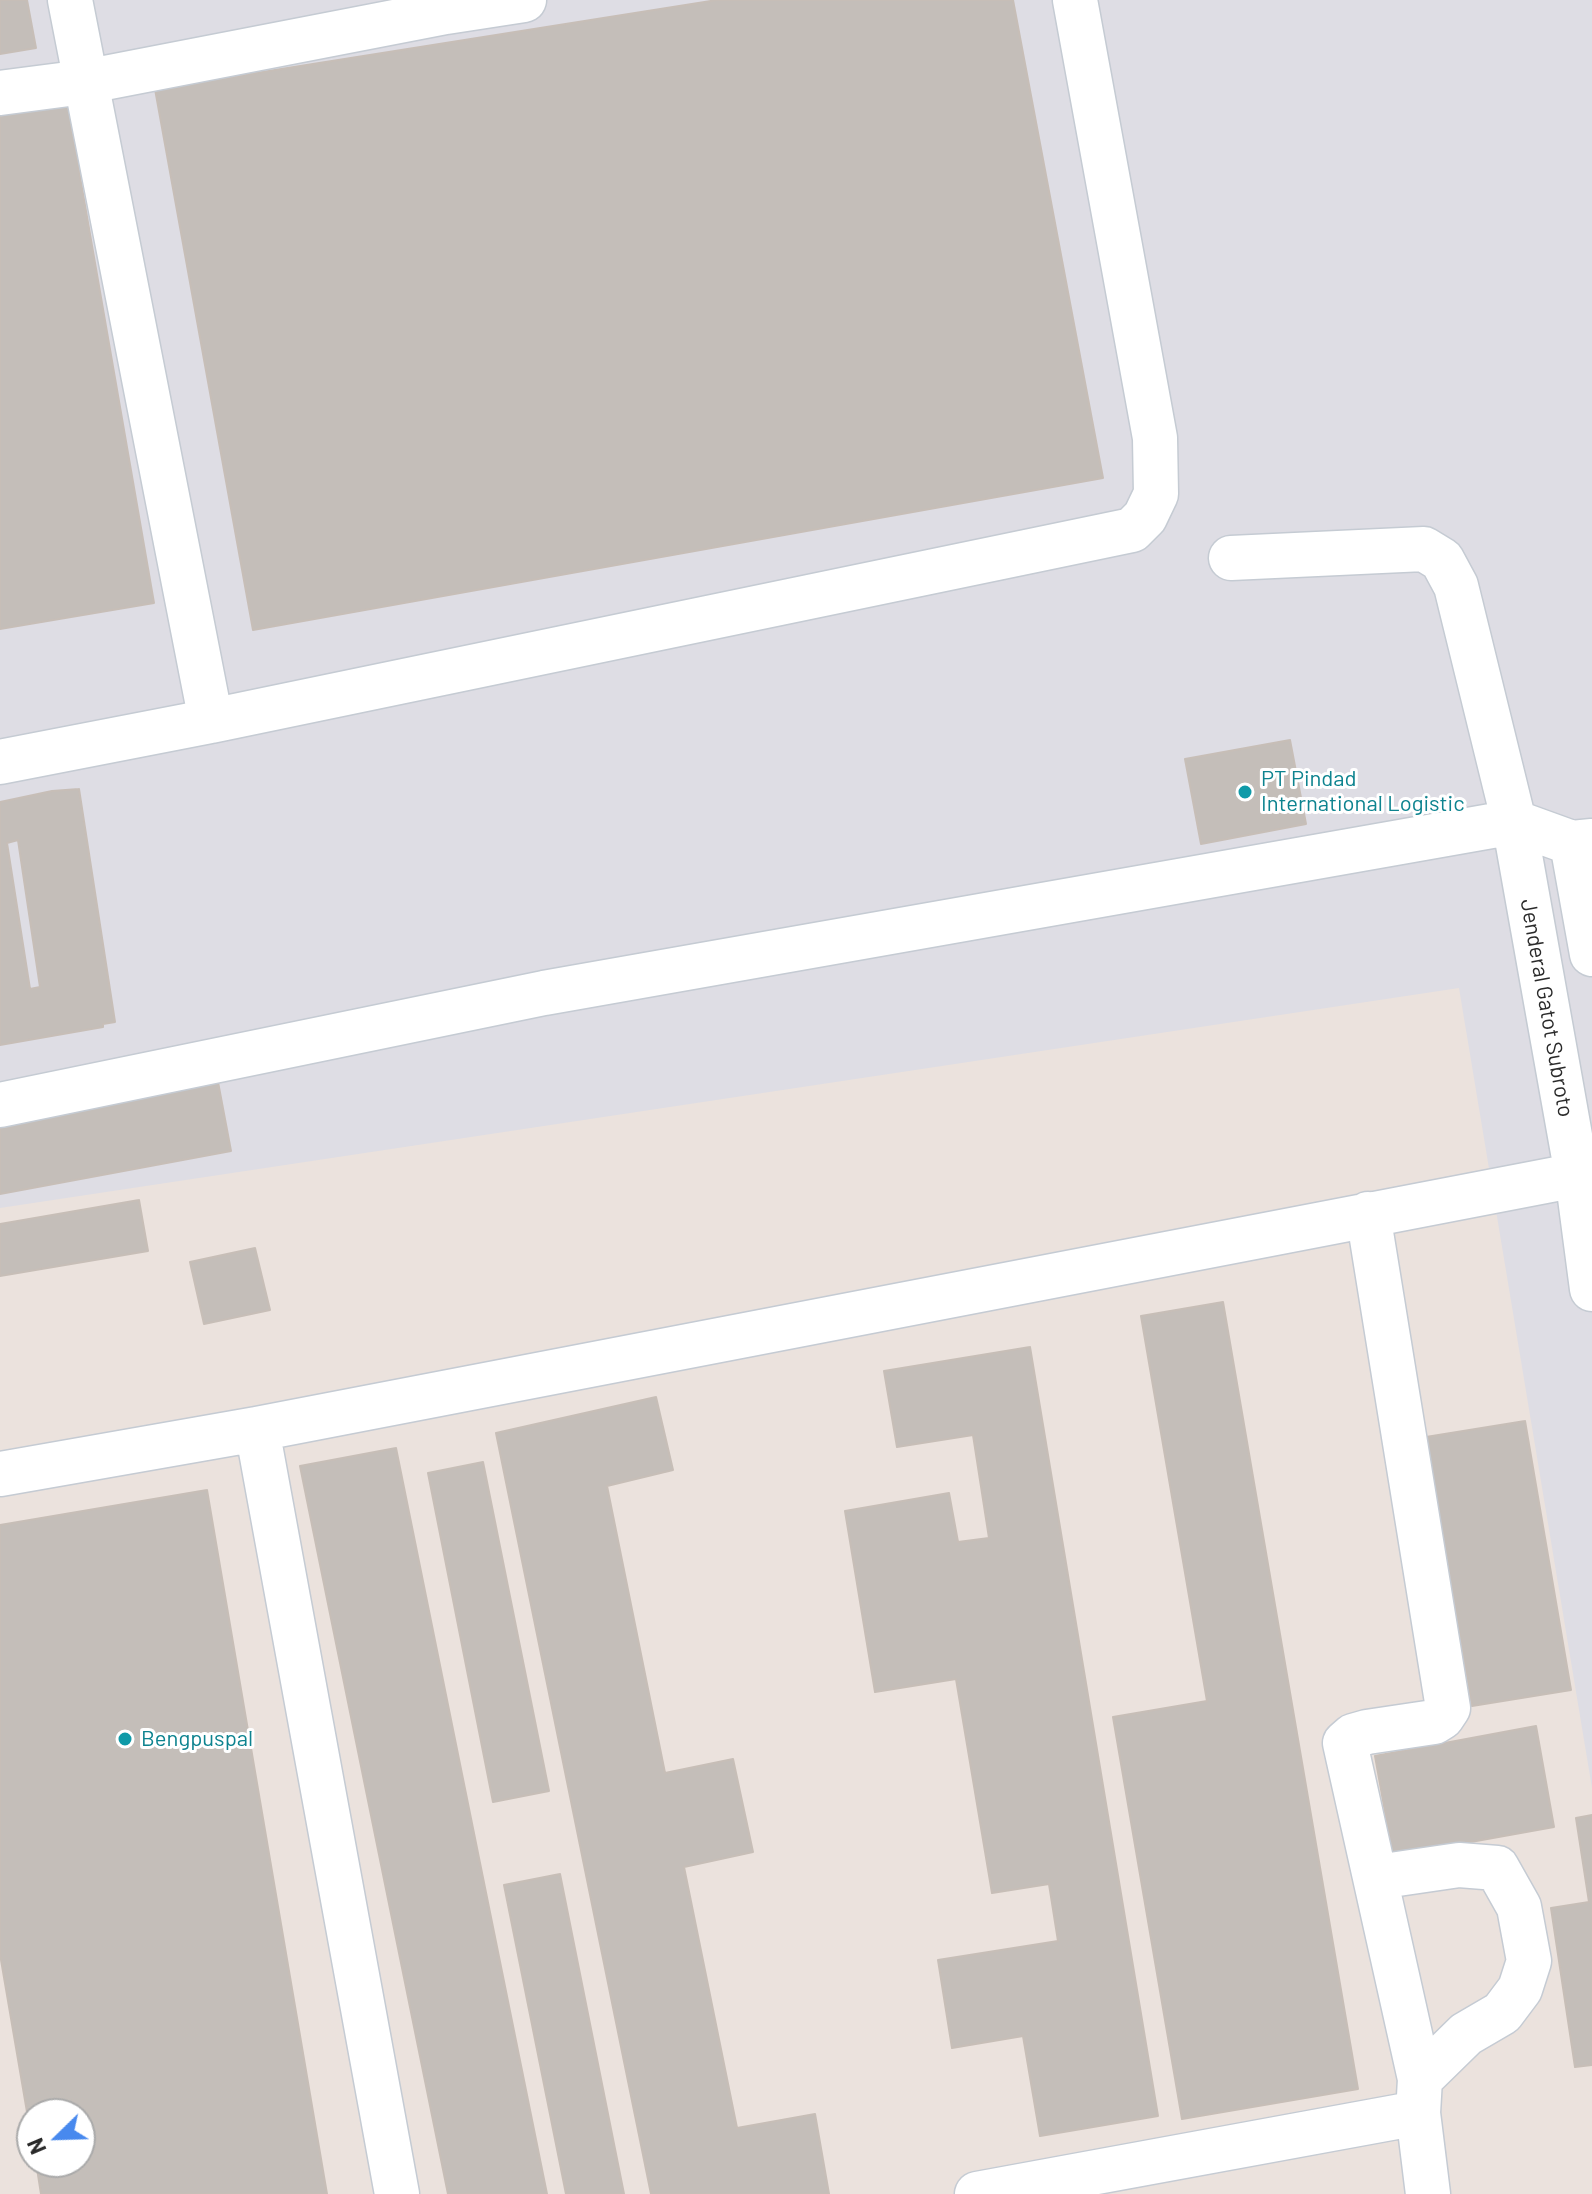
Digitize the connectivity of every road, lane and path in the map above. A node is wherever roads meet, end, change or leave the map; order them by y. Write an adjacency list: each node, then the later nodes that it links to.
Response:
1 (70, 0): 4 (lane)
2 (524, 0): 4 (lane)
3 (1075, 0): 7 (lane)
4 (84, 82): 5 (lane); 7 (lane)
5 (0, 93)
6 (1231, 558): 9 (lane, Jenderal Gatot Subroto)
7 (211, 721): 8 (lane)
8 (0, 762)
9 (1514, 822): 10 (lane); 12 (lane); 13 (lane, Jenderal Gatot Subroto)
10 (1582, 842): 11 (lane)
11 (1592, 954)
12 (0, 1105)
13 (1577, 1175): 14 (lane); 15 (lane, Jenderal Gatot Subroto)
14 (1368, 1214): 16 (lane); 18 (lane)
15 (1592, 1289)
16 (257, 1429): 17 (lane); 20 (lane)
17 (0, 1474)
18 (1377, 1877): 19 (lane); 19 (lane)
19 (1419, 2096): 21 (lane); 22 (lane)
20 (397, 2194)
21 (977, 2194)
22 (1428, 2194)

